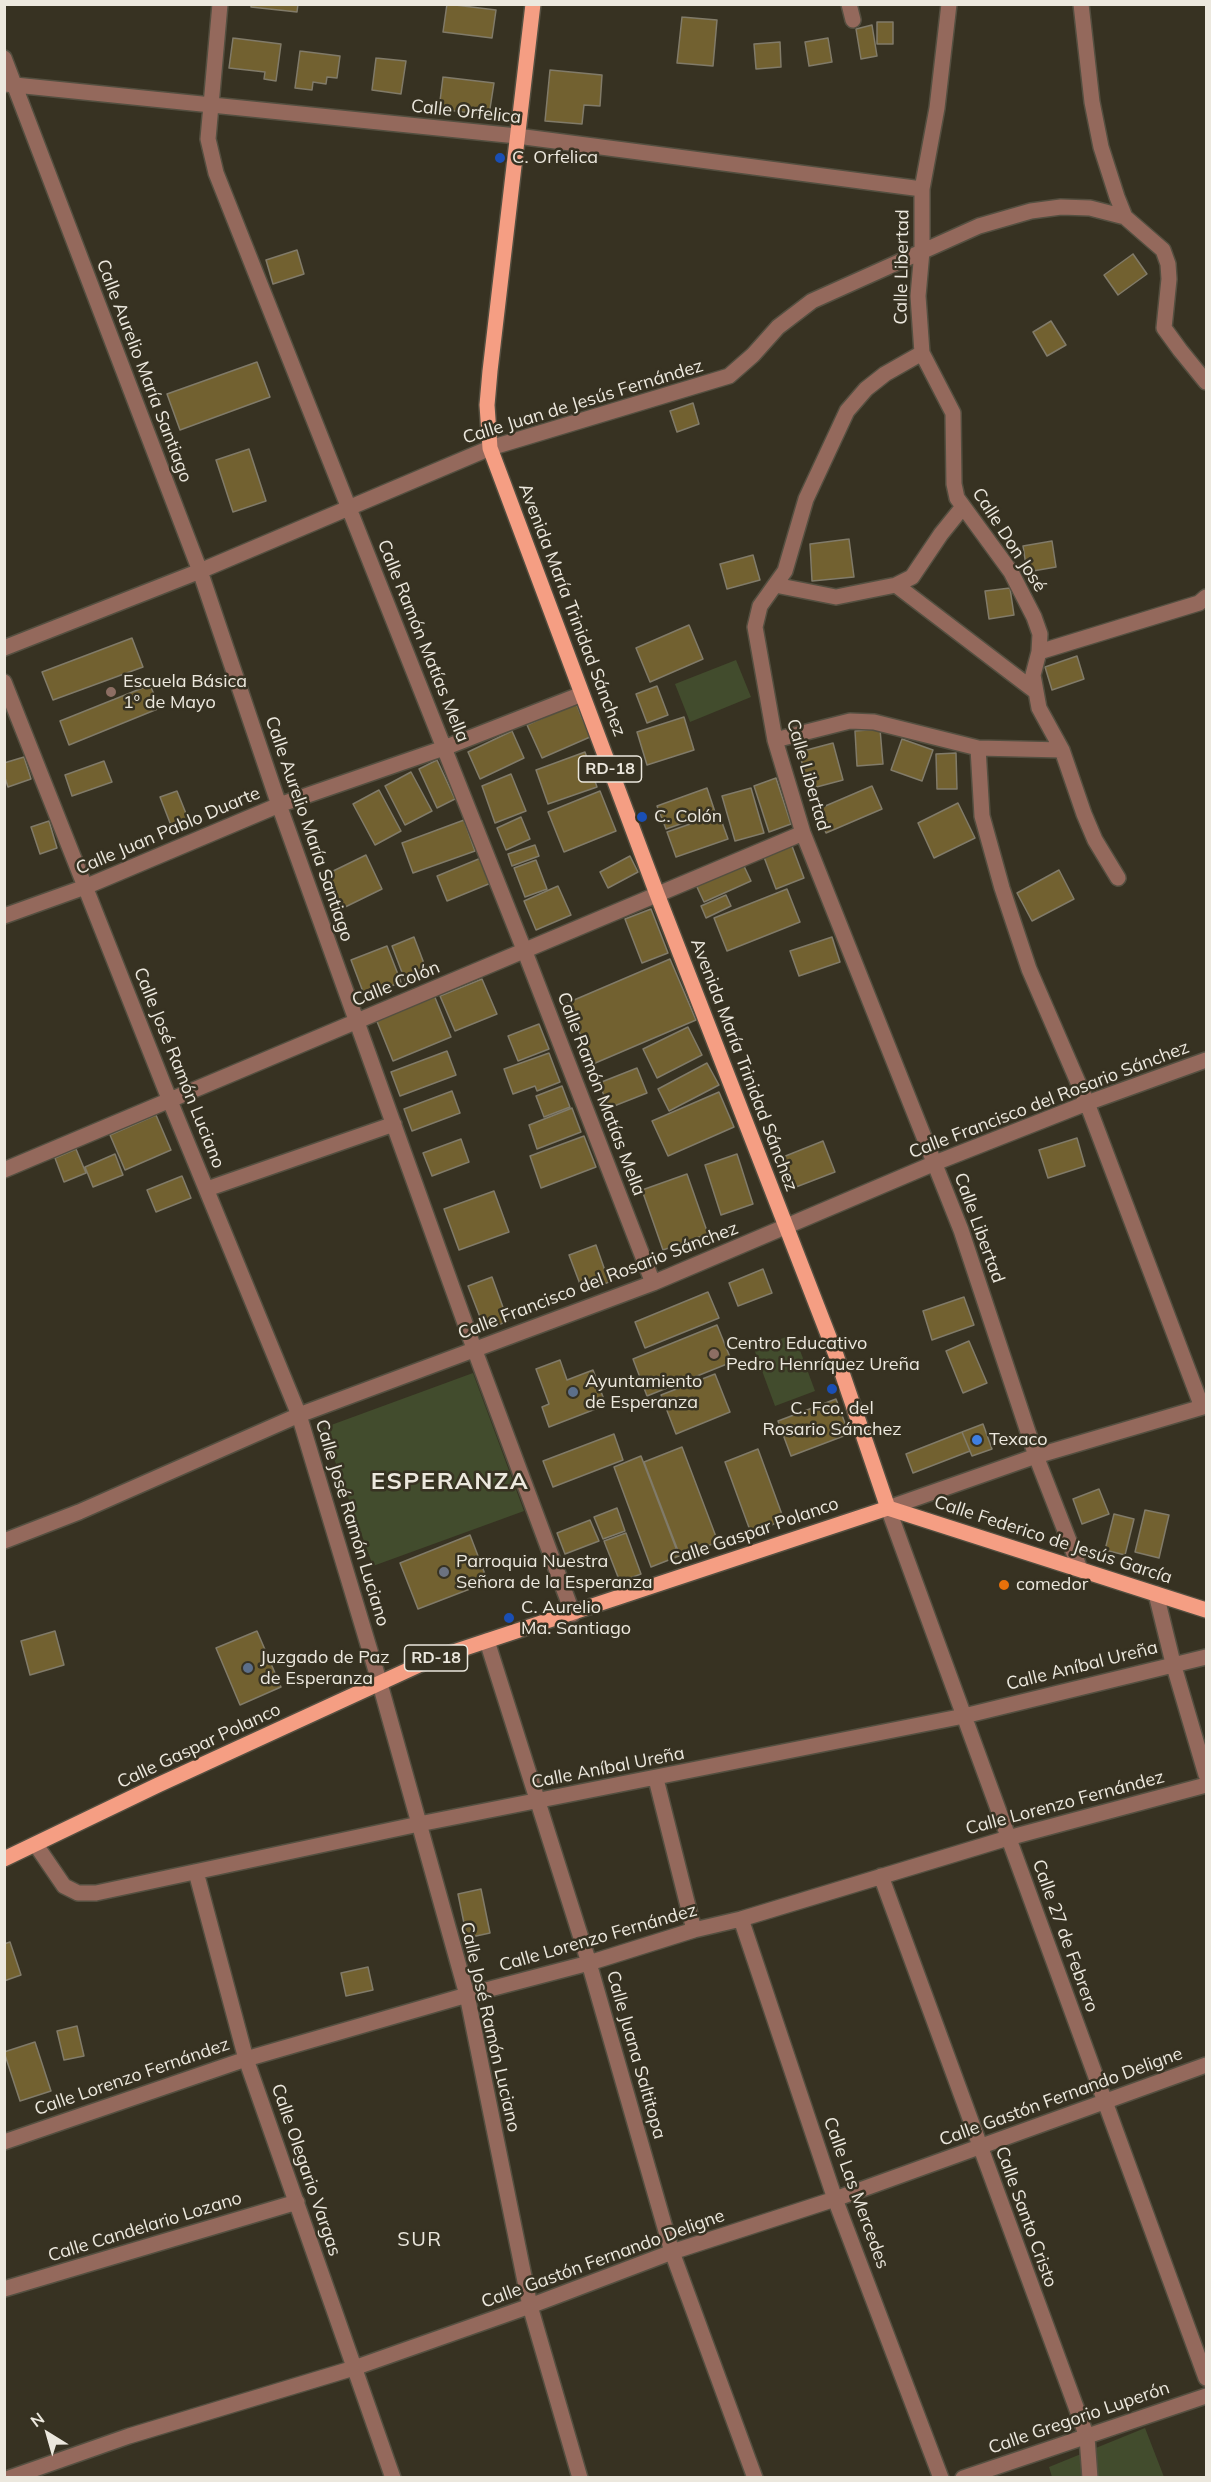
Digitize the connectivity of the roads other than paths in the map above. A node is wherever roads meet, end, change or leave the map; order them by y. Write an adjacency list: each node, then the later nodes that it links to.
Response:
1 (220, 4): 9 (street, Calle Ramón Matías Mella)
2 (533, 4): 10 (main road, Avenida María Trinidad Sánchez / RD-18)
3 (849, 4): 6 (street)
4 (949, 4): 11 (street, Calle Libertad)
5 (1081, 4): 12 (street)
6 (853, 20)
7 (4, 58): 8 (street, Calle Aurelio María Santiago)
8 (9, 84): 9 (street, Calle Orfelica); 19 (street, Calle Aurelio María Santiago)
9 (209, 105): 10 (street, Calle Orfelica); 17 (street, Calle Ramón Matías Mella)
10 (516, 136): 11 (street, Calle Orfelica); 16 (main road, Avenida María Trinidad Sánchez / RD-18)
11 (922, 189): 13 (street, Calle Libertad)
12 (1125, 217): 13 (street, Calle Juan de Jesús Fernández); 15 (street)
13 (922, 251): 14 (street, Calle Libertad); 16 (street, Calle Juan de Jesús Fernández)
14 (922, 352): 18 (street, Calle Don José); 20 (street, Calle Libertad)
15 (1206, 382)
16 (490, 448): 17 (street, Calle Juan de Jesús Fernández); 27 (main road, Avenida María Trinidad Sánchez / RD-18)
17 (348, 508): 19 (street, Calle Juan de Jesús Fernández); 29 (street, Calle Ramón Matías Mella)
18 (962, 508): 21 (street); 24 (street, Calle Don José)
19 (200, 571): 23 (street, Calle Juan de Jesús Fernández); 32 (street, Calle Aurelio María Santiago)
20 (775, 585): 21 (street); 28 (street, Calle Libertad)
21 (896, 585): 26 (street)
22 (1206, 597): 24 (street)
23 (4, 648)
24 (1039, 652): 26 (street, Calle Don José)
25 (4, 682): 35 (street, Calle José Ramón Luciano)
26 (1035, 691): 31 (street, Calle Don José)
27 (582, 694): 29 (street, Calle Juan Pablo Duarte); 36 (main road, Avenida María Trinidad Sánchez / RD-18)
28 (775, 740): 30 (street); 33 (street, Calle Libertad)
29 (444, 748): 32 (street, Calle Juan Pablo Duarte); 38 (street, Calle Ramón Matías Mella)
30 (978, 748): 31 (street); 42 (street)
31 (1062, 750): 34 (street, Calle Don José)
32 (279, 805): 35 (street, Calle Juan Pablo Duarte); 39 (street, Calle Aurelio María Santiago)
33 (803, 833): 36 (street, Calle Colón); 44 (street, Calle Libertad)
34 (1118, 878)
35 (85, 887): 37 (street, Calle Juan Pablo Duarte); 41 (street, Calle José Ramón Luciano)
36 (657, 894): 38 (street, Calle Colón); 47 (main road, Avenida María Trinidad Sánchez / RD-18)
37 (4, 916)
38 (525, 952): 39 (street, Calle Colón); 48 (street, Calle Ramón Matías Mella)
39 (357, 1021): 41 (street, Calle Colón); 43 (street, Calle Aurelio María Santiago)
40 (1206, 1060): 42 (street, Calle Francisco del Rosario Sánchez)
41 (170, 1101): 45 (street, Calle Colón); 46 (street, Calle José Ramón Luciano)
42 (1087, 1103): 44 (street, Calle Francisco del Rosario Sánchez); 50 (street)
43 (394, 1124): 46 (street); 49 (street, Calle Aurelio María Santiago)
44 (935, 1163): 47 (street, Calle Francisco del Rosario Sánchez); 52 (street, Calle Libertad)
45 (4, 1170)
46 (207, 1190): 51 (street, Calle José Ramón Luciano)
47 (785, 1228): 48 (street, Calle Francisco del Rosario Sánchez); 53 (main road, Avenida María Trinidad Sánchez / RD-18)
48 (653, 1283): 49 (street, Calle Francisco del Rosario Sánchez)
49 (475, 1351): 51 (street, Calle Francisco del Rosario Sánchez); 58 (street, Calle Aurelio María Santiago)
50 (1204, 1406): 52 (street)
51 (299, 1415): 54 (street, Calle Francisco del Rosario Sánchez); 62 (street, Calle José Ramón Luciano)
52 (1036, 1456): 53 (street); 55 (street, Calle Libertad)
53 (888, 1508): 55 (main road, Calle Federico de Jesús García); 58 (main road, Calle Gaspar Polanco / RD-18); 63 (street, Calle 27 de Febrero)
54 (4, 1541)
55 (1080, 1569): 56 (main road, Calle Federico de Jesús García)
56 (1156, 1594): 57 (main road, Calle Federico de Jesús García); 61 (street)
57 (1206, 1610)
58 (573, 1614): 59 (main road, Calle Gaspar Polanco / RD-18)
59 (487, 1641): 62 (main road, Calle Gaspar Polanco / RD-18); 67 (street, Calle Juana Saltitopa)
60 (1206, 1657): 61 (street, Calle Aníbal Ureña)
61 (1173, 1663): 63 (street, Calle Aníbal Ureña); 64 (street)
62 (380, 1684): 68 (street, Calle José Ramón Luciano); 70 (main road, Calle Gaspar Polanco / RD-18)
63 (964, 1716): 65 (street, Calle Aníbal Ureña); 69 (street, Calle 27 de Febrero)
64 (1206, 1775)
65 (656, 1779): 67 (street, Calle Aníbal Ureña); 75 (street)
66 (1206, 1785): 69 (street, Calle Lorenzo Fernández)
67 (540, 1801): 68 (street, Calle Aníbal Ureña); 76 (street, Calle Juana Saltitopa)
68 (419, 1824): 72 (street, Calle Aníbal Ureña); 77 (street, Calle José Ramón Luciano)
69 (1008, 1838): 73 (street, Calle Lorenzo Fernández); 80 (street, Calle 27 de Febrero)
70 (36, 1845): 71 (main road, Calle Gaspar Polanco / RD-18); 72 (street, Calle Aníbal Ureña)
71 (4, 1859)
72 (196, 1872): 78 (street, Calle Olegario Vargas)
73 (881, 1876): 74 (street, Calle Lorenzo Fernández); 82 (street, Calle Santo Cristo)
74 (741, 1919): 75 (street, Calle Lorenzo Fernández); 83 (street, Calle Las Mercedes)
75 (694, 1930): 76 (street, Calle Lorenzo Fernández)
76 (589, 1963): 77 (street, Calle Lorenzo Fernández); 85 (street, Calle Juana Saltitopa)
77 (467, 1995): 78 (street, Calle Lorenzo Fernández); 87 (street, Calle José Ramón Luciano)
78 (246, 2059): 81 (street, Calle Lorenzo Fernández); 84 (street, Calle Olegario Vargas)
79 (1206, 2065): 80 (street, Calle Gastón Fernando Deligne)
80 (1105, 2103): 82 (street, Calle Gastón Fernando Deligne); 89 (street, Calle 27 de Febrero)
81 (4, 2142)
82 (979, 2148): 83 (street, Calle Gastón Fernando Deligne); 91 (street, Calle Santo Cristo)
83 (835, 2199): 85 (street, Calle Gastón Fernando Deligne); 96 (street, Calle Las Mercedes)
84 (297, 2202): 86 (street, Calle Candelario Lozano); 88 (street, Calle Olegario Vargas)
85 (672, 2252): 87 (street, Calle Gastón Fernando Deligne); 95 (street, Calle Juana Saltitopa)
86 (4, 2289)
87 (530, 2306): 88 (street, Calle Gastón Fernando Deligne); 92 (street, Calle José Ramón Luciano)
88 (354, 2368): 93 (street, Calle Gastón Fernando Deligne); 94 (street, Calle Olegario Vargas)
89 (1206, 2378)
90 (1206, 2396): 91 (street, Calle Gregorio Luperón)
91 (1087, 2436): 97 (street, Calle Gregorio Luperón); 98 (street, Calle Santo Cristo)
92 (577, 2477)
93 (9, 2478)
94 (393, 2478)
95 (755, 2478)
96 (941, 2478)
97 (963, 2478)
98 (1090, 2478)

